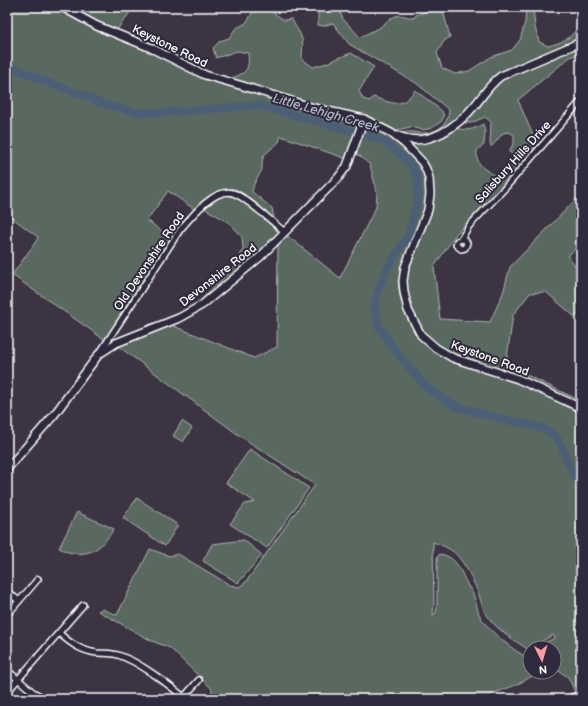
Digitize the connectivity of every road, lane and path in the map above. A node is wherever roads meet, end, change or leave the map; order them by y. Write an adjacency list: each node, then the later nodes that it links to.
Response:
1 (62, 7): 4 (street, Keystone Road)
2 (581, 42): 5 (street)
3 (581, 101): 7 (street, Salisbury Hills Drive)
4 (363, 122): 5 (street, Keystone Road); 6 (street, Devonshire Road)
5 (391, 134): 9 (street, Keystone Road)
6 (285, 232): 8 (street, Devonshire Road); 8 (street, Old Devonshire Road)
7 (461, 238)
8 (99, 354): 10 (street, Devonshire Road)
9 (581, 408)
10 (7, 468)
11 (38, 579): 13 (street)
12 (7, 591): 13 (street)
13 (19, 601): 15 (street)
14 (83, 605): 16 (street)
15 (7, 615)
16 (59, 633): 18 (street); 22 (street)
17 (7, 670): 18 (street)
18 (18, 679): 20 (street); 23 (street)
19 (199, 680): 22 (street)
20 (7, 692)
21 (581, 695): 24 (street)
22 (183, 698)
23 (46, 699)
24 (569, 699)

